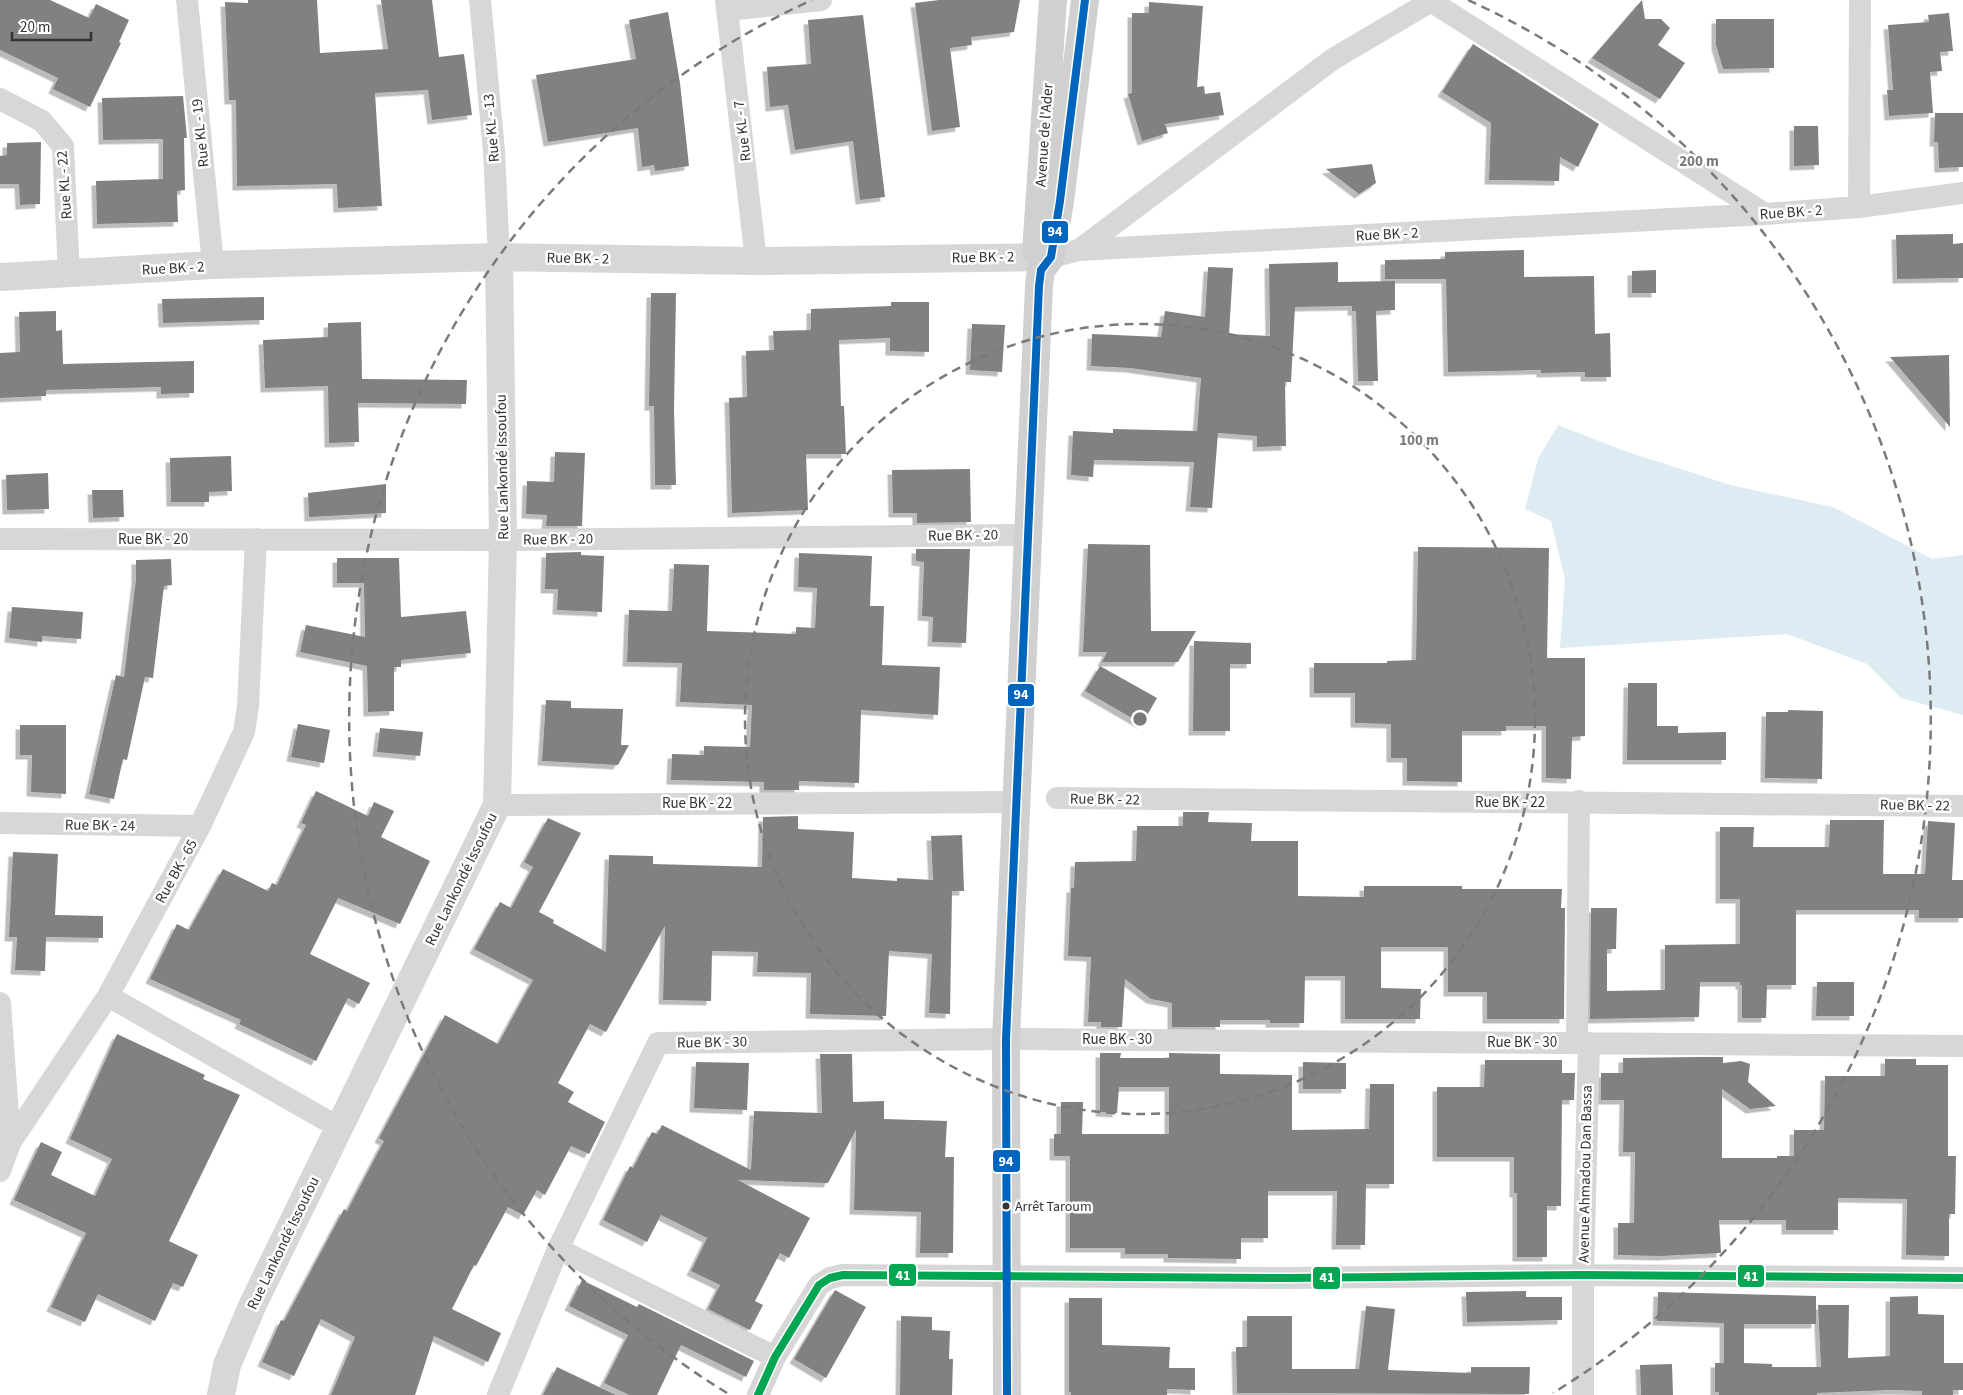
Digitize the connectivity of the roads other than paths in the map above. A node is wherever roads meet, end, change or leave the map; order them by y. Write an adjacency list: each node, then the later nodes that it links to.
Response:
1 (187, 0): 17 (street, Rue KL - 19)
2 (480, 0): 14 (street, Rue KL - 13)
3 (821, 0): 8 (street)
4 (1053, 0): 16 (main road, Avenue de l'Ader)
5 (1085, 0): 16 (main road, Avenue de l'Ader)
6 (1431, 0): 12 (street); 13 (street)
7 (1860, 0): 11 (street)
8 (727, 5): 15 (street, Rue KL - 7)
9 (0, 99): 18 (street, Rue KL - 22)
10 (1963, 193): 11 (street, Rue BK - 2)
11 (1859, 207): 12 (street, Rue BK - 2)
12 (1766, 214): 13 (street, Rue BK - 2)
13 (1079, 250): 16 (street, Rue BK - 2)
14 (499, 257): 15 (street, Rue BK - 2); 17 (street, Rue BK - 2); 23 (street, Rue Lankondé Issoufou)
15 (756, 261): 16 (street, Rue BK - 2)
16 (1043, 261): 20 (main road, Avenue de l'Ader)
17 (213, 265): 18 (street, Rue BK - 2)
18 (69, 274): 19 (street, Rue BK - 2)
19 (0, 277)
20 (1026, 534): 23 (street, Rue BK - 20); 26 (main road, Avenue de l'Ader)
21 (0, 539): 22 (street, Rue BK - 20)
22 (256, 539): 23 (street, Rue BK - 20); 30 (street, Rue BK - 65)
23 (503, 540): 27 (street, Rue Lankondé Issoufou)
24 (1057, 798): 25 (street, Rue BK - 22)
25 (1579, 801): 28 (street, Rue BK - 22); 34 (street, Avenue Ahmadou Dan Bassa)
26 (1016, 802): 27 (street, Rue BK - 22); 33 (main road, Avenue de l'Ader)
27 (497, 805): 36 (street, Rue Lankondé Issoufou)
28 (1963, 806)
29 (0, 823): 30 (street, Rue BK - 24)
30 (200, 826): 31 (street, Rue BK - 65)
31 (108, 996): 36 (street); 37 (street, Rue BK - 65)
32 (0, 1003): 37 (street)
33 (1006, 1038): 34 (street, Rue BK - 30); 39 (street, Rue BK - 30); 40 (main road, Avenue de l'Ader)
34 (1583, 1043): 35 (street, Rue BK - 30); 41 (street, Avenue Ahmadou Dan Bassa)
35 (1963, 1046)
36 (340, 1128): 44 (street, Rue Lankondé Issoufou)
37 (10, 1143): 38 (street, Rue BK - 65)
38 (0, 1171)
39 (558, 1249): 43 (street); 45 (street, Rue BK - 30)
40 (1006, 1275): 41 (street); 43 (street); 47 (main road, Avenue de l'Ader)
41 (1583, 1275): 42 (street); 48 (street, Avenue Ahmadou Dan Bassa)
42 (1963, 1278)
43 (775, 1357): 46 (street)
44 (221, 1395)
45 (498, 1395)
46 (758, 1395)
47 (1007, 1395)
48 (1583, 1395)

